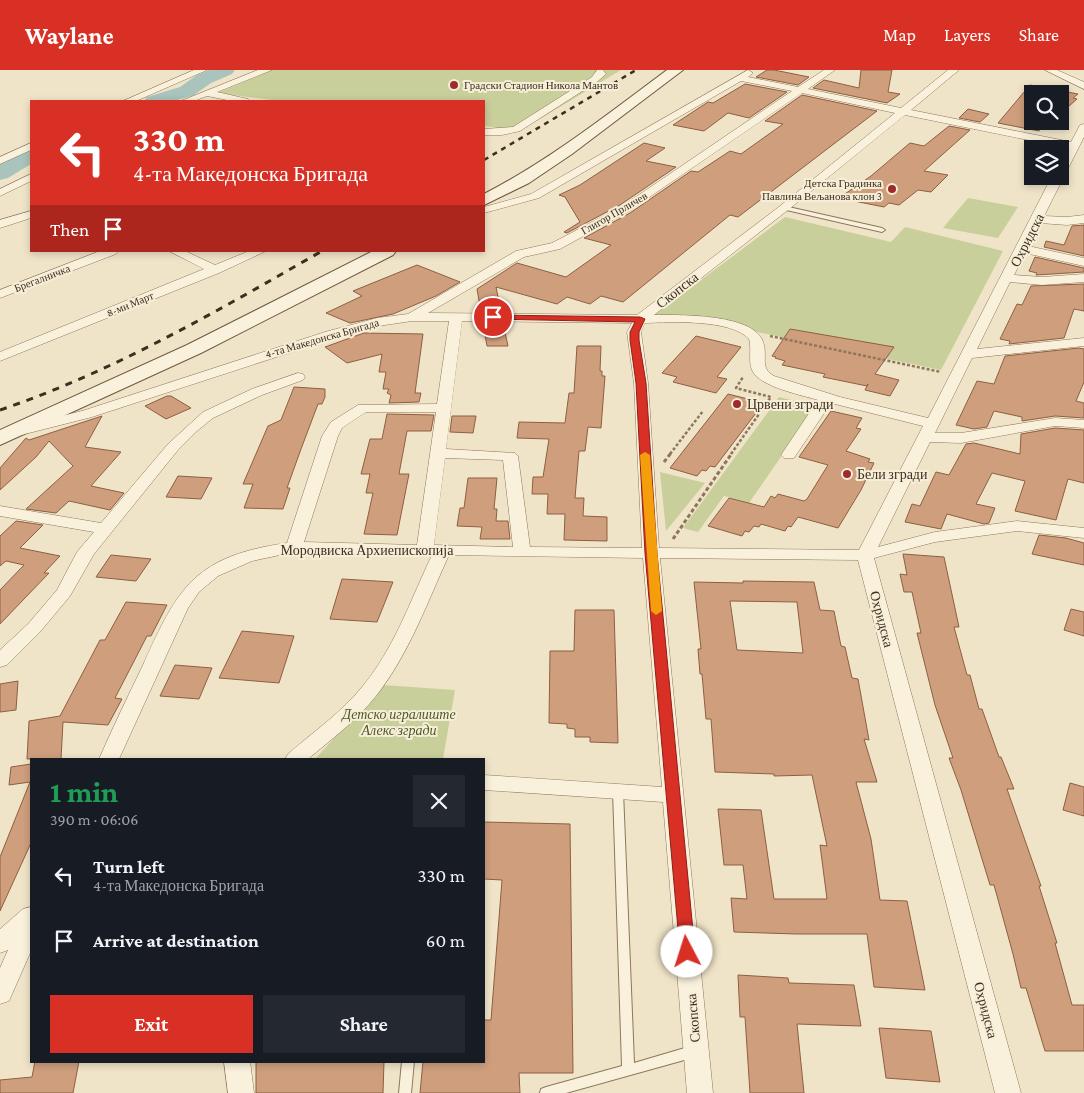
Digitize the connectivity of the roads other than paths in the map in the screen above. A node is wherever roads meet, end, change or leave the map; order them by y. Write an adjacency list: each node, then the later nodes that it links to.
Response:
1 (202, 70): 13 (street)
2 (267, 70): 12 (street)
3 (676, 70): 27 (street)
4 (753, 70): 9 (street)
5 (830, 70): 11 (street, Глигор Прличев)
6 (954, 70): 16 (street, Скопска)
7 (1050, 70): 10 (street)
8 (600, 72): 18 (street)
9 (740, 78): 11 (street); 29 (street)
10 (1084, 86)
11 (799, 90): 16 (street); 45 (street, Глигор Прличев)
12 (206, 93): 14 (street); 15 (street)
13 (130, 100)
14 (188, 100)
15 (240, 100)
16 (904, 111): 20 (street); 28 (street, Скопска)
17 (1084, 127): 20 (street)
18 (485, 132)
19 (30, 146): 22 (street)
20 (1073, 146): 21 (street)
21 (1069, 154)
22 (0, 161)
23 (30, 176): 25 (street)
24 (1054, 185): 31 (street, Охридска)
25 (5, 186): 26 (street)
26 (0, 193)
27 (485, 199)
28 (784, 208): 34 (lane); 47 (street, Скопска)
29 (485, 210)
30 (30, 214): 33 (street)
31 (1038, 219): 32 (street); 35 (street, Охридска)
32 (1084, 220)
33 (0, 224)
34 (882, 230)
35 (1023, 249): 40 (street); 42 (street, Охридска)
36 (109, 252): 44 (street, Брегалничка)
37 (177, 252): 41 (street)
38 (258, 252): 41 (street, 8-ми Март)
39 (385, 252): 56 (street)
40 (1084, 262)
41 (215, 270): 50 (street, 8-ми Март)
42 (1008, 278): 43 (street); 49 (street, Охридска)
43 (1084, 278)
44 (0, 294)
45 (412, 317): 46 (street, 4-та Македонска Бригада); 56 (street, 4-та Македонска Бригада)
46 (456, 317): 47 (street, 4-та Македонска Бригада); 53 (street)
47 (640, 319): 52 (street, 4-та Македонска Бригада); 65 (street, Скопска)
48 (1084, 342): 49 (street)
49 (968, 354): 55 (street, Охридска)
50 (0, 356)
51 (298, 377): 60 (street)
52 (827, 398): 55 (street); 58 (street)
53 (443, 408): 57 (street); 62 (street)
54 (1084, 424): 55 (street)
55 (928, 430): 66 (street, Охридска)
56 (7, 434)
57 (438, 453): 63 (street); 64 (street)
58 (789, 455)
59 (0, 511): 60 (street)
60 (104, 529): 67 (street)
61 (1084, 533): 66 (street, Мородвиска Архиепископија)
62 (294, 547): 63 (street, Мородвиска Архиепископија); 68 (street, Мородвиска Архиепископија)
63 (434, 550): 64 (street, Мородвиска Архиепископија); 69 (street)
64 (522, 552): 65 (street, Мородвиска Архиепископија)
65 (651, 553): 66 (street, Мородвиска Архиепископија); 72 (street, Скопска)
66 (865, 555): 85 (street, Охридска)
67 (0, 661)
68 (109, 758)
69 (296, 758)
70 (485, 783): 71 (street)
71 (618, 791): 72 (street); 80 (lane)
72 (673, 794): 77 (street, Скопска)
73 (30, 917): 75 (street)
74 (30, 927): 76 (street)
75 (0, 943)
76 (0, 994)
77 (696, 1051): 80 (lane); 84 (street, Скопска)
78 (237, 1063): 81 (street)
79 (408, 1063): 82 (lane)
80 (628, 1070): 83 (lane)
81 (241, 1093)
82 (405, 1093)
83 (546, 1093)
84 (700, 1093)
85 (1008, 1093)

